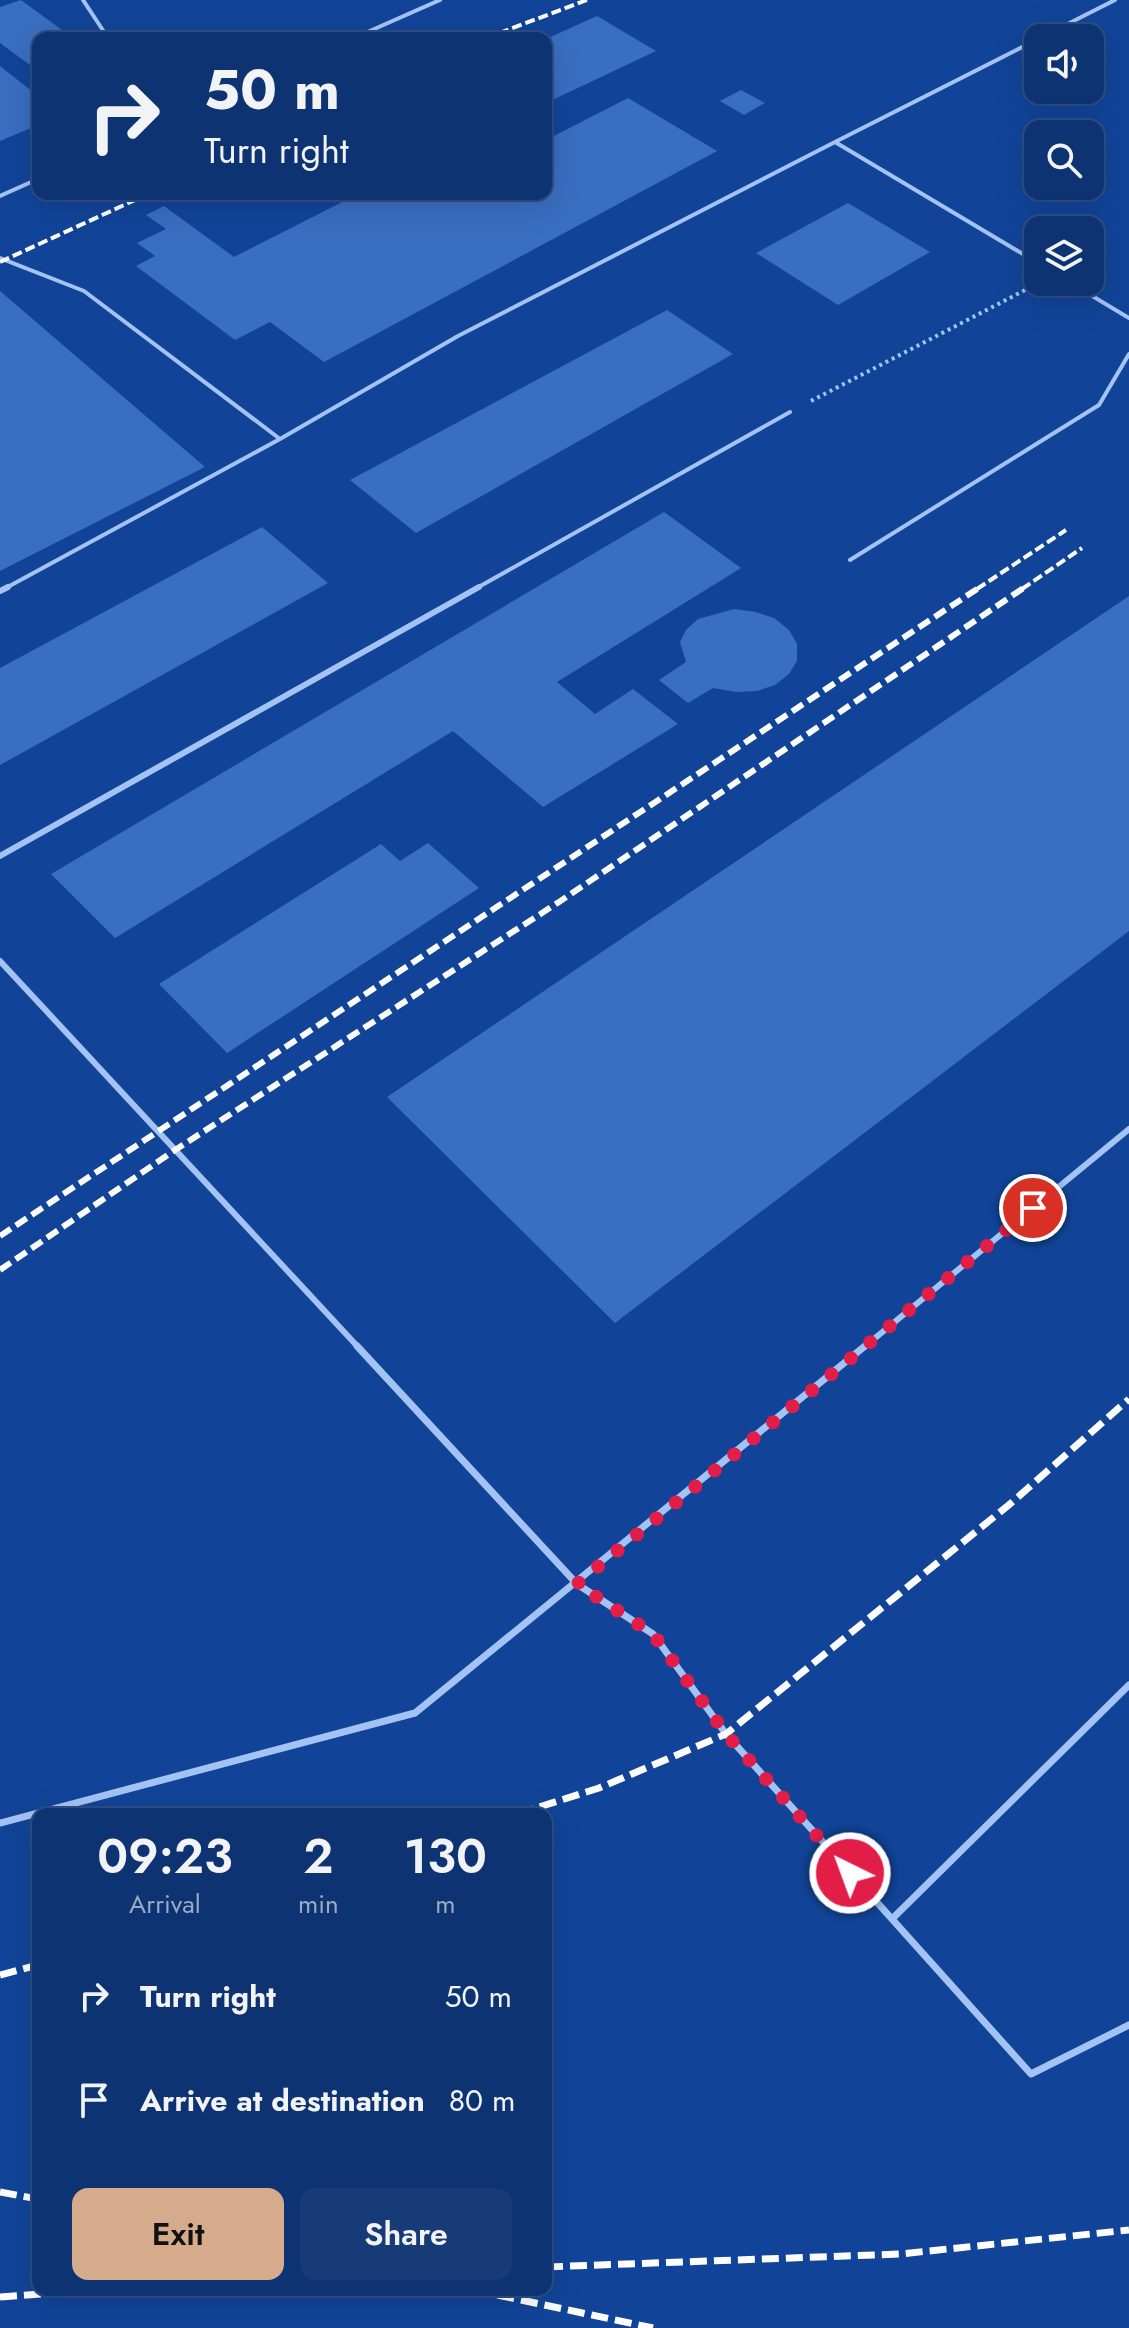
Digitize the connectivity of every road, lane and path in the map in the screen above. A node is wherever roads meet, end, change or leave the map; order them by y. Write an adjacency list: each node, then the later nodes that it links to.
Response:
1 (83, 0): 6 (lane)
2 (440, 0): 4 (lane)
3 (1115, 0): 5 (lane)
4 (430, 2): 7 (lane)
5 (1067, 24)
6 (101, 32)
7 (367, 32)
8 (1024, 46): 9 (lane)
9 (835, 142): 12 (lane); 19 (lane)
10 (32, 182): 11 (lane)
11 (0, 196)
12 (1024, 255)
13 (0, 258): 19 (lane)
14 (1024, 291): 18 (path)
15 (1092, 296): 16 (lane)
16 (1129, 318)
17 (1129, 354): 20 (lane)
18 (790, 412): 22 (lane)
19 (280, 439): 21 (lane)
20 (850, 560)
21 (0, 591)
22 (0, 856)
23 (0, 961): 25 (lane)
24 (1129, 1129): 25 (lane)
25 (577, 1584): 27 (lane); 30 (lane)
26 (1129, 1685): 30 (lane)
27 (57, 1808)
28 (32, 1815): 29 (lane)
29 (0, 1823)
30 (892, 1919): 31 (lane)
31 (1129, 2025)

